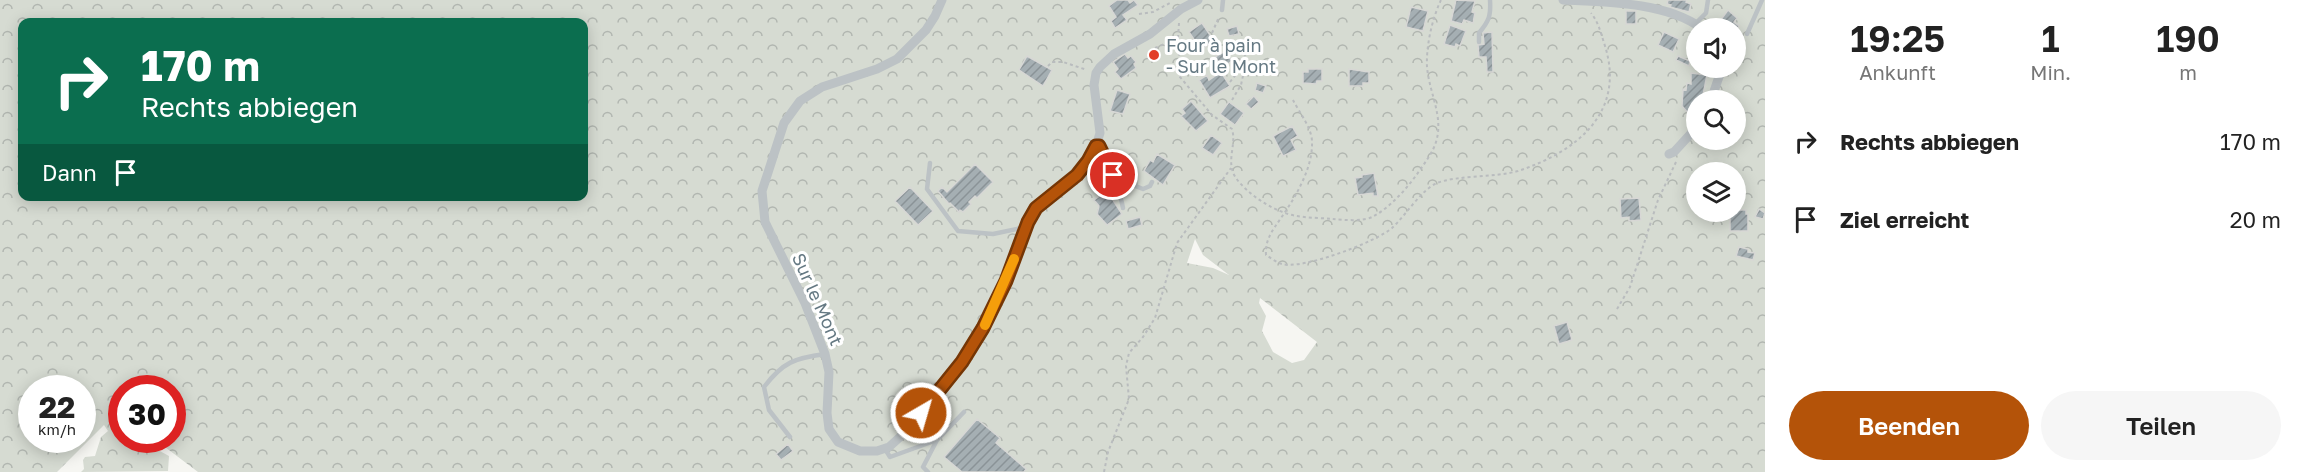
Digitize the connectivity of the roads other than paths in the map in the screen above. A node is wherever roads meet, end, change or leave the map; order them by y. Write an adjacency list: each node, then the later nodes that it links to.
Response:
1 (942, 0): 22 (street, Sur le Mont)
2 (1223, 0): 9 (lane)
3 (1490, 0): 13 (lane)
4 (1563, 0): 7 (street)
5 (1708, 0): 10 (lane)
6 (1762, 0): 12 (lane)
7 (1583, 1): 11 (street)
8 (1195, 2): 15 (street)
9 (1222, 10)
10 (1703, 18)
11 (1686, 20)
12 (1747, 34)
13 (1479, 42)
14 (1686, 138): 16 (street)
15 (1096, 146): 18 (street); 19 (lane)
16 (1672, 153)
17 (930, 163): 21 (lane)
18 (1081, 170): 20 (lane); 21 (street)
19 (1152, 182)
20 (1123, 208)
21 (1026, 228): 26 (street)
22 (825, 354): 24 (lane); 26 (street, Sur le Mont)
23 (964, 412): 25 (lane)
24 (790, 437)
25 (937, 440): 26 (lane); 27 (lane)
26 (885, 449)
27 (928, 472)

